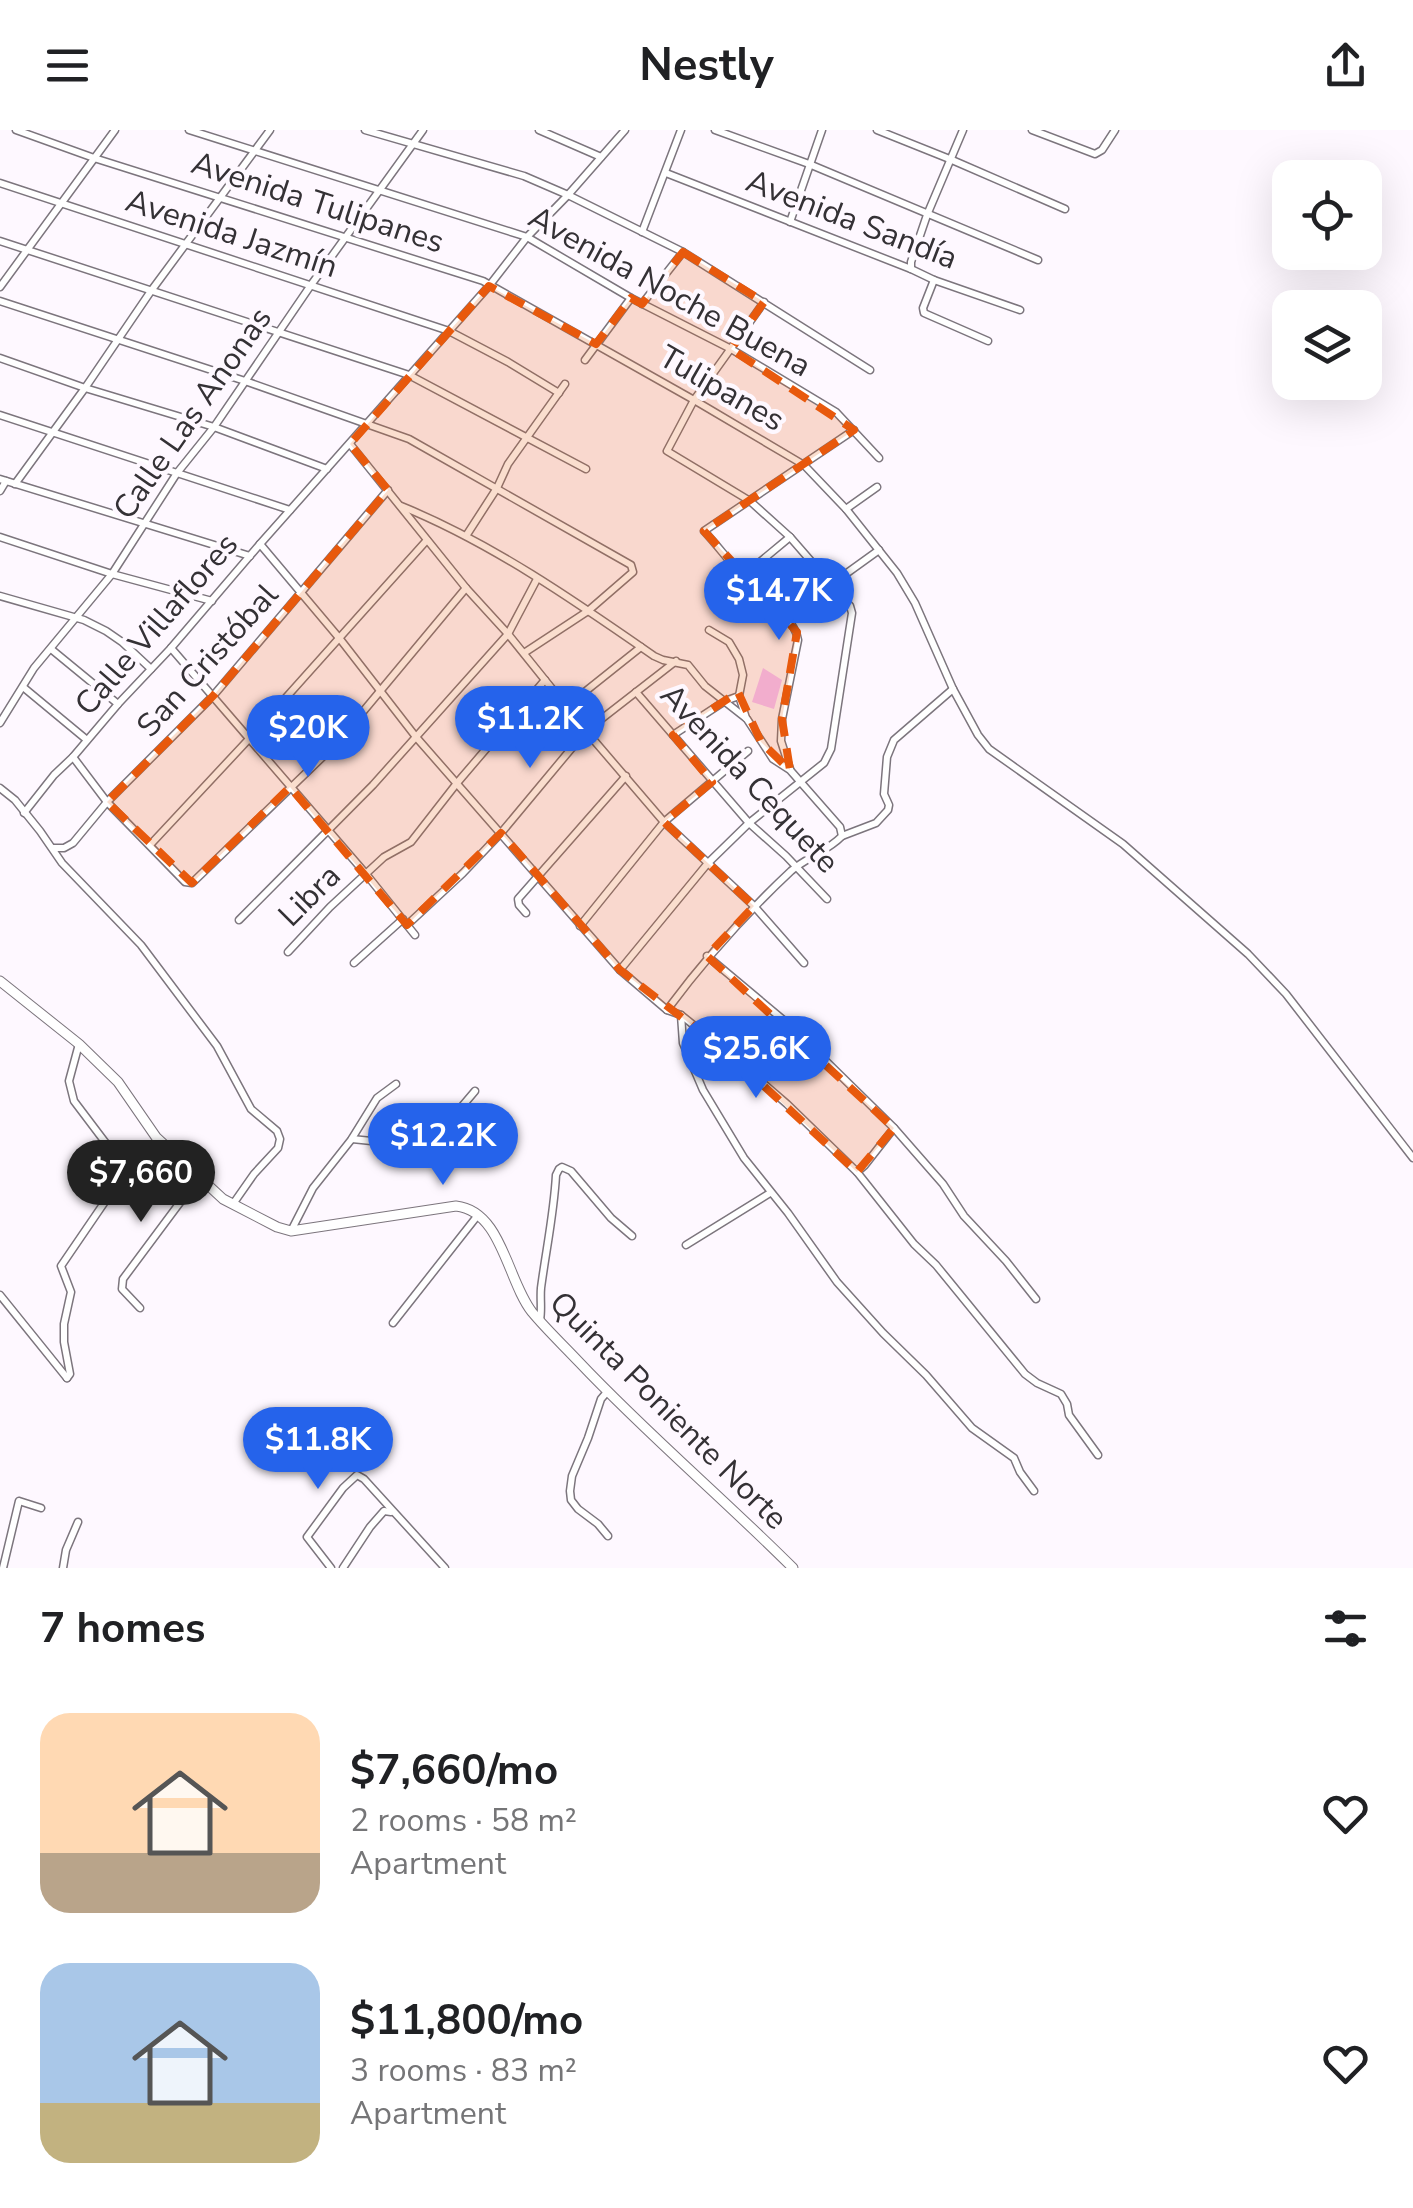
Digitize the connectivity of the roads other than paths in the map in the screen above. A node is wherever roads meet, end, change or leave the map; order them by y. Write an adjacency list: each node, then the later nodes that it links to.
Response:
1 (16, 130): 19 (street, Avenida Tulipanes)
2 (115, 130): 19 (street)
3 (189, 130): 17 (street, Avenida Noche Buena)
4 (270, 130): 17 (street)
5 (366, 130): 16 (street)
6 (423, 130): 16 (street, Calle Las Anonas)
7 (539, 130): 18 (street)
8 (625, 130): 18 (street, Calle Villaflores)
9 (681, 130): 22 (street)
10 (715, 130): 21 (street)
11 (822, 130): 21 (street)
12 (877, 130): 20 (street)
13 (963, 130): 20 (street)
14 (1032, 130): 15 (street)
15 (1114, 130)
16 (412, 144): 24 (street, Calle Las Anonas); 25 (street)
17 (254, 150): 24 (street, Avenida Noche Buena); 26 (street)
18 (601, 157): 25 (street, Calle Villaflores)
19 (94, 158): 26 (street, Avenida Tulipanes); 27 (street)
20 (952, 160): 28 (street); 29 (street)
21 (809, 164): 29 (street); 30 (street)
22 (666, 173): 30 (street, Avenida Sandía); 31 (street)
23 (0, 184): 27 (street, Avenida Jazmín)
24 (380, 191): 32 (street, Calle Las Anonas); 33 (street, Avenida Noche Buena)
25 (568, 195): 31 (street); 33 (street, Calle Villaflores)
26 (220, 196): 32 (street, Avenida Tulipanes); 35 (street)
27 (61, 204): 35 (street, Avenida Jazmín); 36 (street)
28 (1065, 209)
29 (928, 214): 38 (street); 39 (street)
30 (790, 222): 39 (street, Avenida Sandía)
31 (642, 232): 37 (street)
32 (348, 237): 41 (street, Calle Las Anonas); 43 (street, Avenida Tulipanes)
33 (528, 237): 43 (street, Calle Villaflores); 45 (street, Avenida Noche Buena)
34 (0, 242): 36 (street)
35 (187, 244): 41 (street, Avenida Jazmín); 44 (street)
36 (28, 250): 42 (street); 44 (street)
37 (682, 252): 47 (street); 48 (street)
38 (1038, 260)
39 (911, 269): 40 (street, Avenida Sandía)
40 (934, 280): 49 (street, Avenida Sandía); 53 (street)
41 (311, 285): 50 (street, Avenida Jazmín); 51 (street, Calle Las Anonas)
42 (0, 286)
43 (489, 286): 50 (street, Calle Villaflores); 54 (street, Tulipanes)
44 (151, 291): 51 (street); 52 (street)
45 (631, 298): 48 (street, Avenida Noche Buena); 54 (street)
46 (0, 301): 52 (street)
47 (764, 302): 55 (street); 58 (street)
48 (642, 304): 55 (street, Avenida Noche Buena)
49 (1020, 310)
50 (449, 331): 59 (street, Calle Villaflores); 63 (street, Avenida Jazmín)
51 (279, 332): 59 (street); 60 (street, Calle Las Anonas)
52 (118, 339): 60 (street); 62 (street)
53 (988, 342)
54 (597, 344): 57 (street); 64 (street, Tulipanes)
55 (730, 348): 64 (street); 68 (street, Avenida Noche Buena)
56 (0, 358): 62 (street)
57 (585, 360)
58 (870, 370)
59 (409, 375): 66 (street, Calle Villaflores); 70 (street)
60 (244, 381): 66 (street); 67 (street, Calle Las Anonas)
61 (565, 384): 63 (street)
62 (85, 388): 67 (street); 69 (street)
63 (559, 393): 70 (street)
64 (694, 400): 73 (street, Tulipanes); 82 (street)
65 (0, 415): 69 (street)
66 (367, 424): 71 (street, Calle Villaflores); 79 (street)
67 (214, 427): 74 (street); 76 (street, Calle Las Anonas)
68 (854, 430): 72 (street, Avenida Noche Buena); 73 (street)
69 (52, 431): 76 (street); 77 (street)
70 (528, 437): 75 (street); 79 (street)
71 (350, 444): 74 (street, Calle Villaflores); 80 (street)
72 (878, 458)
73 (804, 464): 82 (street); 84 (street, Tulipanes)
74 (328, 468): 85 (street, Calle Villaflores)
75 (586, 469)
76 (177, 473): 85 (street); 86 (street, Calle Las Anonas)
77 (7, 481): 81 (street); 86 (street)
78 (877, 487): 84 (street)
79 (497, 488): 87 (street); 102 (street)
80 (388, 490): 83 (street); 99 (street, San Cristóbal)
81 (0, 491)
82 (750, 501): 89 (street); 95 (street)
83 (401, 506): 87 (street); 90 (street)
84 (846, 509): 92 (street, Tulipanes)
85 (290, 510): 91 (street, Calle Villaflores)
86 (146, 523): 93 (street); 94 (street, Calle Las Anonas)
87 (466, 536): 96 (street)
88 (0, 537): 94 (street)
89 (790, 537): 95 (street); 97 (street)
90 (427, 540): 98 (street); 107 (street)
91 (260, 544): 93 (street, Calle Villaflores); 99 (street)
92 (880, 550): 97 (street); 116 (street, Tulipanes)
93 (250, 556): 101 (street, Calle Villaflores)
94 (112, 574): 101 (street); 104 (street, Calle Las Anonas)
95 (743, 576): 103 (street)
96 (537, 579): 102 (street); 106 (street)
97 (831, 583): 103 (street); 136 (street)
98 (466, 588): 106 (street); 117 (street)
99 (301, 594): 107 (street); 119 (street, San Cristóbal)
100 (0, 596): 104 (street)
101 (212, 600): 109 (street, Calle Villaflores)
102 (588, 611): 108 (street); 111 (street)
103 (786, 617): 133 (street)
104 (75, 619): 110 (street, Calle Las Anonas); 113 (street)
105 (709, 630): 120 (street)
106 (508, 634): 111 (street); 128 (street)
107 (340, 638): 117 (street); 130 (street)
108 (642, 647): 112 (street); 123 (street)
109 (171, 648): 113 (street, Calle Villaflores); 119 (street)
110 (51, 650): 115 (street, Calle Las Anonas); 122 (street)
111 (524, 653): 114 (street)
112 (676, 661): 118 (street); 121 (street)
113 (150, 668): 122 (street, Calle Villaflores)
114 (545, 680): 123 (street); 137 (street, Libra)
115 (22, 686): 125 (street, Calle Las Anonas); 129 (street)
116 (953, 689): 145 (street); 173 (street, Tulipanes)
117 (380, 691): 128 (street); 138 (street)
118 (636, 692): 126 (street); 127 (street, Avenida Cequete)
119 (213, 696): 130 (street); 140 (street, San Cristóbal)
120 (740, 696): 121 (street); 124 (street)
121 (725, 701): 124 (street); 127 (street)
122 (118, 704): 129 (street, Calle Villaflores)
123 (567, 706): 126 (street)
124 (747, 719): 133 (street)
125 (0, 723)
126 (586, 732): 134 (street); 146 (street)
127 (673, 735): 135 (street, Avenida Cequete)
128 (416, 737): 137 (street); 144 (street)
129 (87, 740): 132 (street, Calle Villaflores)
130 (248, 740): 138 (street); 147 (street)
131 (748, 751): 135 (street)
132 (73, 757): 140 (street); 141 (street, Calle Villaflores)
133 (790, 770): 136 (street)
134 (626, 776): 142 (street); 152 (street)
135 (712, 782): 142 (street); 143 (street, Avenida Cequete)
136 (800, 782): 143 (street); 145 (street)
137 (456, 784): 146 (street); 151 (street, Libra)
138 (290, 787): 144 (street); 147 (street)
139 (0, 788): 141 (street)
140 (107, 802): 147 (street); 148 (street, San Cristóbal)
141 (24, 813): 148 (street)
142 (664, 822): 149 (street); 158 (street)
143 (749, 824): 149 (street); 150 (street, Avenida Cequete)
144 (327, 831): 151 (street); 156 (street)
145 (841, 832): 150 (street)
146 (501, 834): 152 (street); 157 (street)
147 (150, 845)
148 (53, 848): 177 (street)
149 (708, 863): 154 (street); 164 (street)
150 (796, 866): 153 (street, Avenida Cequete); 154 (street)
151 (366, 874): 157 (street); 160 (street, Libra)
152 (538, 878): 155 (street); 158 (street)
153 (828, 898)
154 (754, 906): 161 (street); 162 (street)
155 (526, 913)
156 (239, 920)
157 (405, 922): 159 (street); 163 (street)
158 (580, 926): 164 (street)
159 (414, 936)
160 (288, 952)
161 (707, 956): 166 (street); 171 (street)
162 (804, 962)
163 (354, 963)
164 (620, 970): 166 (street)
165 (0, 981): 168 (street)
166 (667, 1010): 167 (street)
167 (681, 1016): 174 (street); 176 (street)
168 (79, 1044): 175 (street); 182 (street)
169 (396, 1084): 172 (street)
170 (476, 1090): 172 (street)
171 (894, 1128): 174 (street); 183 (street)
172 (351, 1140): 179 (street)
173 (1413, 1158)
174 (857, 1172): 188 (street)
175 (200, 1176): 177 (street); 184 (street)
176 (770, 1193): 181 (street); 189 (street)
177 (233, 1205): 179 (street)
178 (478, 1214): 179 (street); 185 (street, Quinta Poniente Norte); 186 (street)
179 (290, 1231)
180 (632, 1236): 185 (street)
181 (686, 1245)
182 (0, 1295)
183 (1036, 1299)
184 (140, 1308)
185 (540, 1320): 187 (street, Quinta Poniente Norte)
186 (393, 1323)
187 (606, 1392): 193 (street); 199 (street, Quinta Poniente Norte)
188 (1098, 1455)
189 (1034, 1491)
190 (41, 1508): 195 (street)
191 (392, 1513): 194 (street); 197 (street); 198 (street)
192 (78, 1522): 196 (street)
193 (608, 1536)
194 (344, 1567)
195 (2, 1568)
196 (63, 1568)
197 (331, 1568)
198 (446, 1568)
199 (792, 1568)

